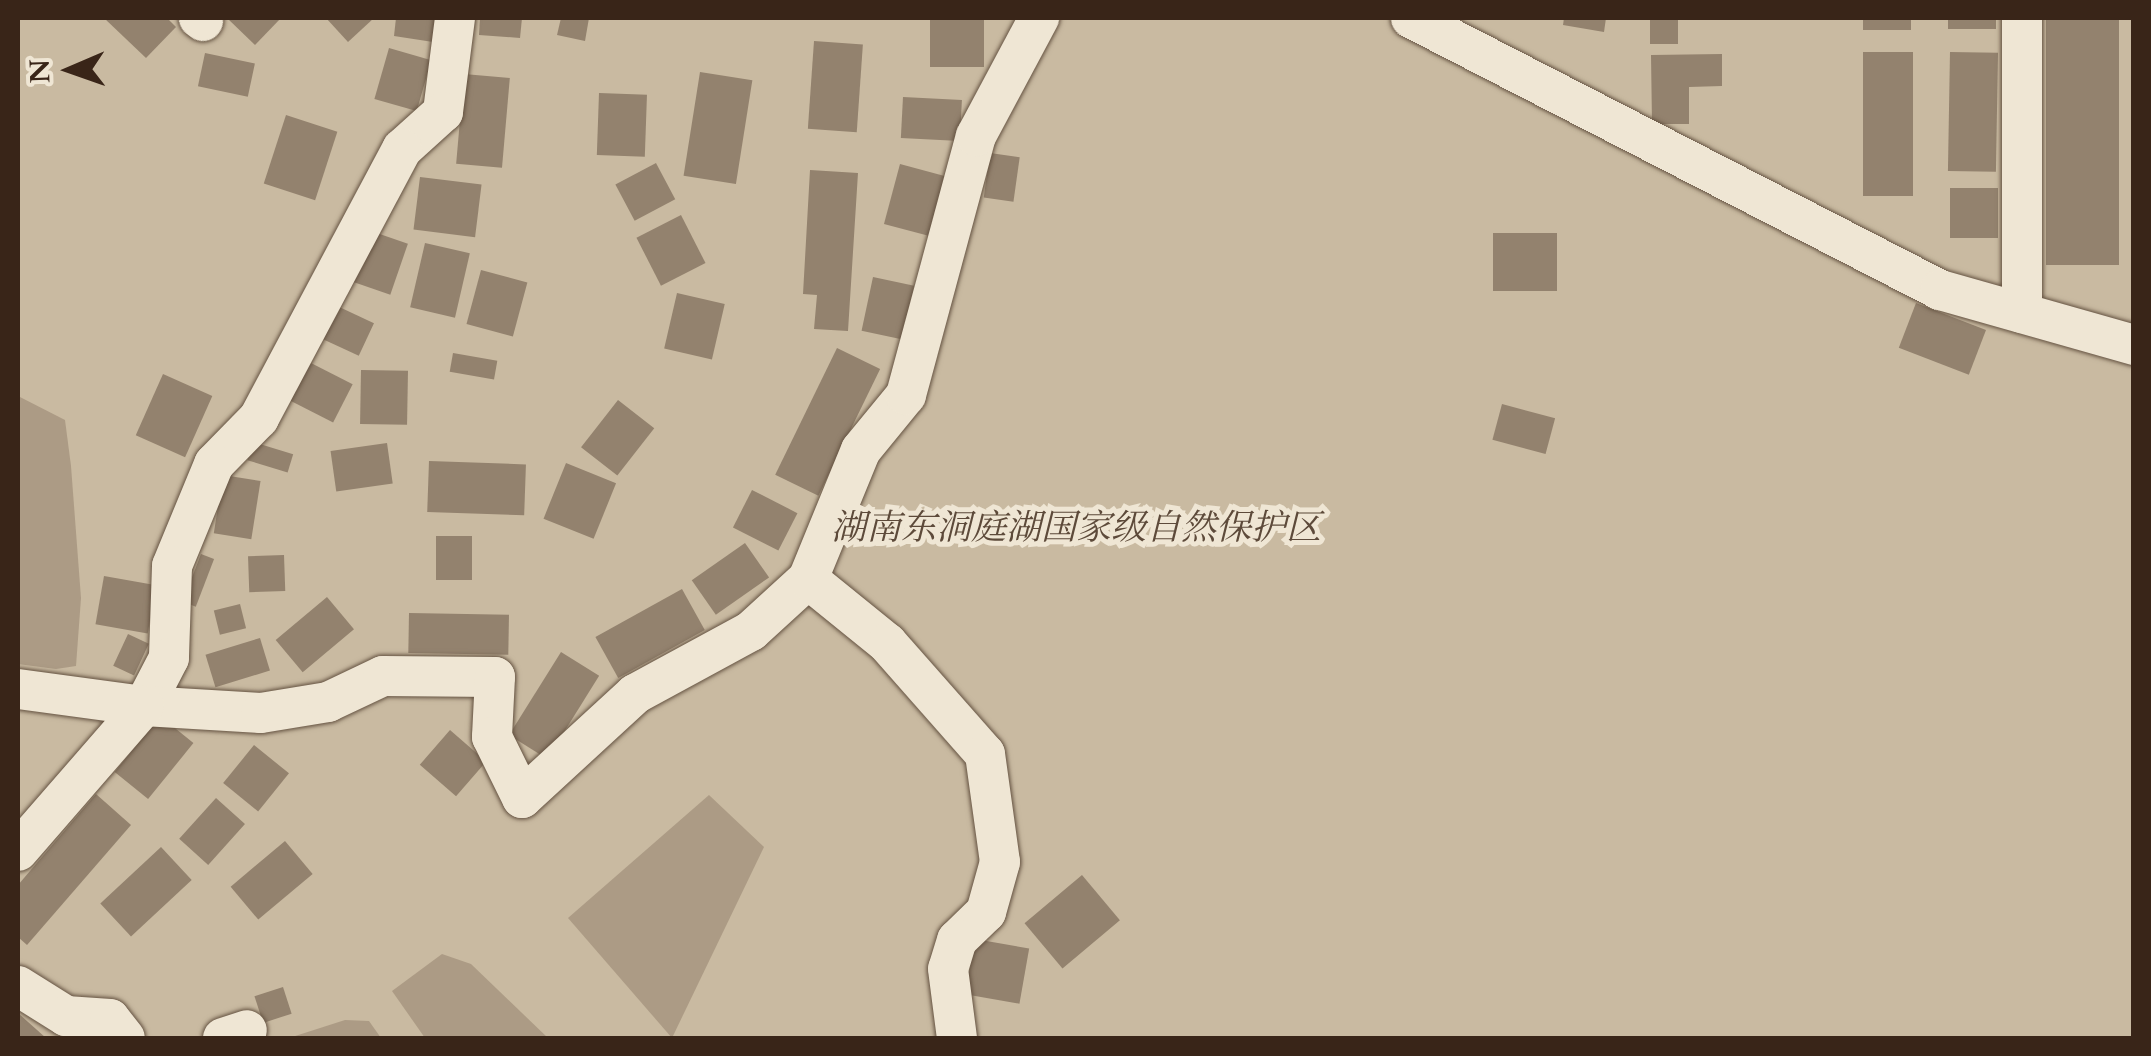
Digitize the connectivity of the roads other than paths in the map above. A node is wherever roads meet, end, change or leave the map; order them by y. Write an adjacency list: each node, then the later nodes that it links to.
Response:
1 (455, 18): 9 (street)
2 (1039, 18): 7 (street)
3 (1411, 18): 5 (street)
4 (2022, 18): 5 (street)
5 (2022, 313): 6 (street)
6 (2134, 345)
7 (808, 579): 9 (street); 13 (street)
8 (18, 689): 9 (street)
9 (144, 706): 10 (street)
10 (18, 851)
11 (18, 986): 12 (street)
12 (124, 1038)
13 (957, 1038)

